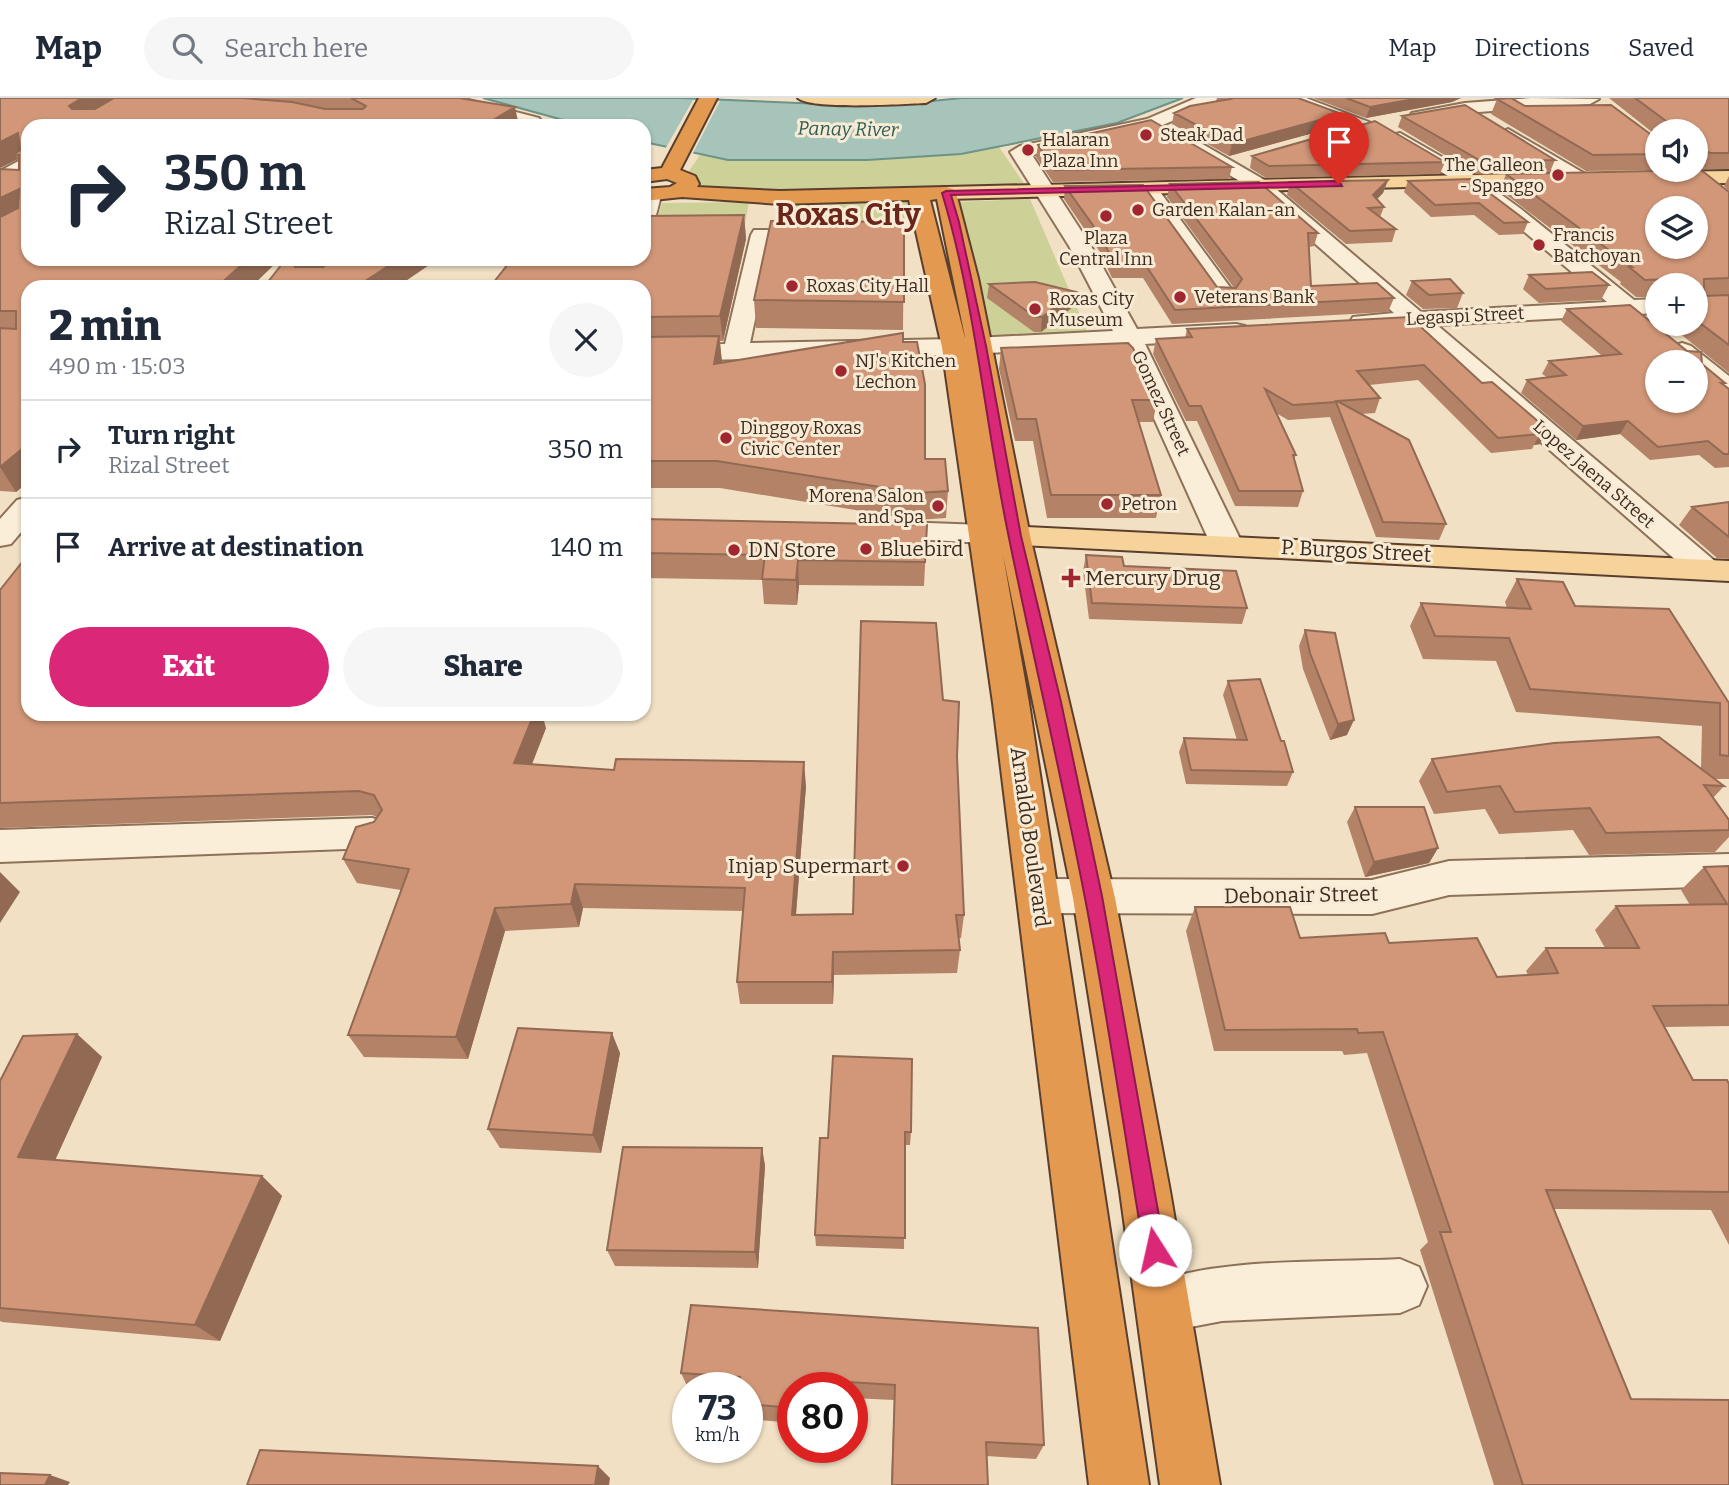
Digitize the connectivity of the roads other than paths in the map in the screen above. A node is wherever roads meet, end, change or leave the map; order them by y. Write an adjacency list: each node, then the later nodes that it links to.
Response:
1 (440, 98): 10 (street)
2 (807, 98): 3 (main road)
3 (926, 98)
4 (1211, 98): 11 (street)
5 (1290, 98): 12 (street)
6 (1446, 98): 9 (street)
7 (707, 99): 15 (highway)
8 (1593, 101): 9 (street)
9 (1465, 108): 12 (street); 21 (street)
10 (521, 119)
11 (1152, 123): 17 (street, Lopez Jaena Street); 28 (street, Gomez Street)
12 (1381, 123): 13 (street); 22 (street)
13 (1339, 133)
14 (1252, 158): 17 (street)
15 (673, 164): 24 (highway); 29 (highway)
16 (21, 166): 20 (street)
17 (1227, 166): 25 (street, Lopez Jaena Street)
18 (1645, 177): 19 (main road)
19 (1632, 178)
20 (0, 179): 23 (main road)
21 (1587, 179): 22 (main road)
22 (1470, 181): 25 (main road); 34 (street)
23 (21, 182)
24 (651, 184)
25 (1261, 186): 27 (main road); 35 (street, Lopez Jaena Street)
26 (651, 189): 29 (highway)
27 (1148, 189): 28 (main road); 32 (street)
28 (1047, 190): 30 (main road); 38 (street, Gomez Street)
29 (681, 191): 30 (highway)
30 (932, 193): 39 (highway, Arnaldo Boulevard)
31 (762, 235): 40 (street)
32 (1224, 295)
33 (1645, 306): 34 (street, Legaspi Street)
34 (1629, 307): 35 (street, Legaspi Street); 42 (street)
35 (1413, 319): 36 (street, Legaspi Street); 50 (street, Lopez Jaena Street)
36 (1332, 324)
37 (1265, 329): 38 (street)
38 (1131, 338): 39 (street); 49 (street, Gomez Street)
39 (968, 346): 40 (street); 47 (highway, Arnaldo Boulevard)
40 (736, 352): 41 (street)
41 (651, 353)
42 (1729, 389)
43 (0, 498): 44 (street)
44 (21, 500)
45 (21, 514): 48 (street)
46 (848, 529): 47 (street)
47 (999, 535): 49 (main road, P. Burgos Street); 54 (highway, Arnaldo Boulevard); 55 (highway, Arnaldo Boulevard)
48 (0, 537)
49 (1227, 545): 50 (main road, P. Burgos Street)
50 (1717, 570)
51 (372, 834): 52 (street)
52 (0, 846)
53 (1729, 870): 55 (street, Debonair Street)
54 (1039, 896): 55 (street, Debonair Street); 58 (highway, Arnaldo Boulevard)
55 (1093, 896): 57 (highway, Arnaldo Boulevard)
56 (1400, 1286): 57 (street)
57 (1164, 1305): 59 (highway, Arnaldo Boulevard)
58 (1119, 1485)
59 (1190, 1485)

